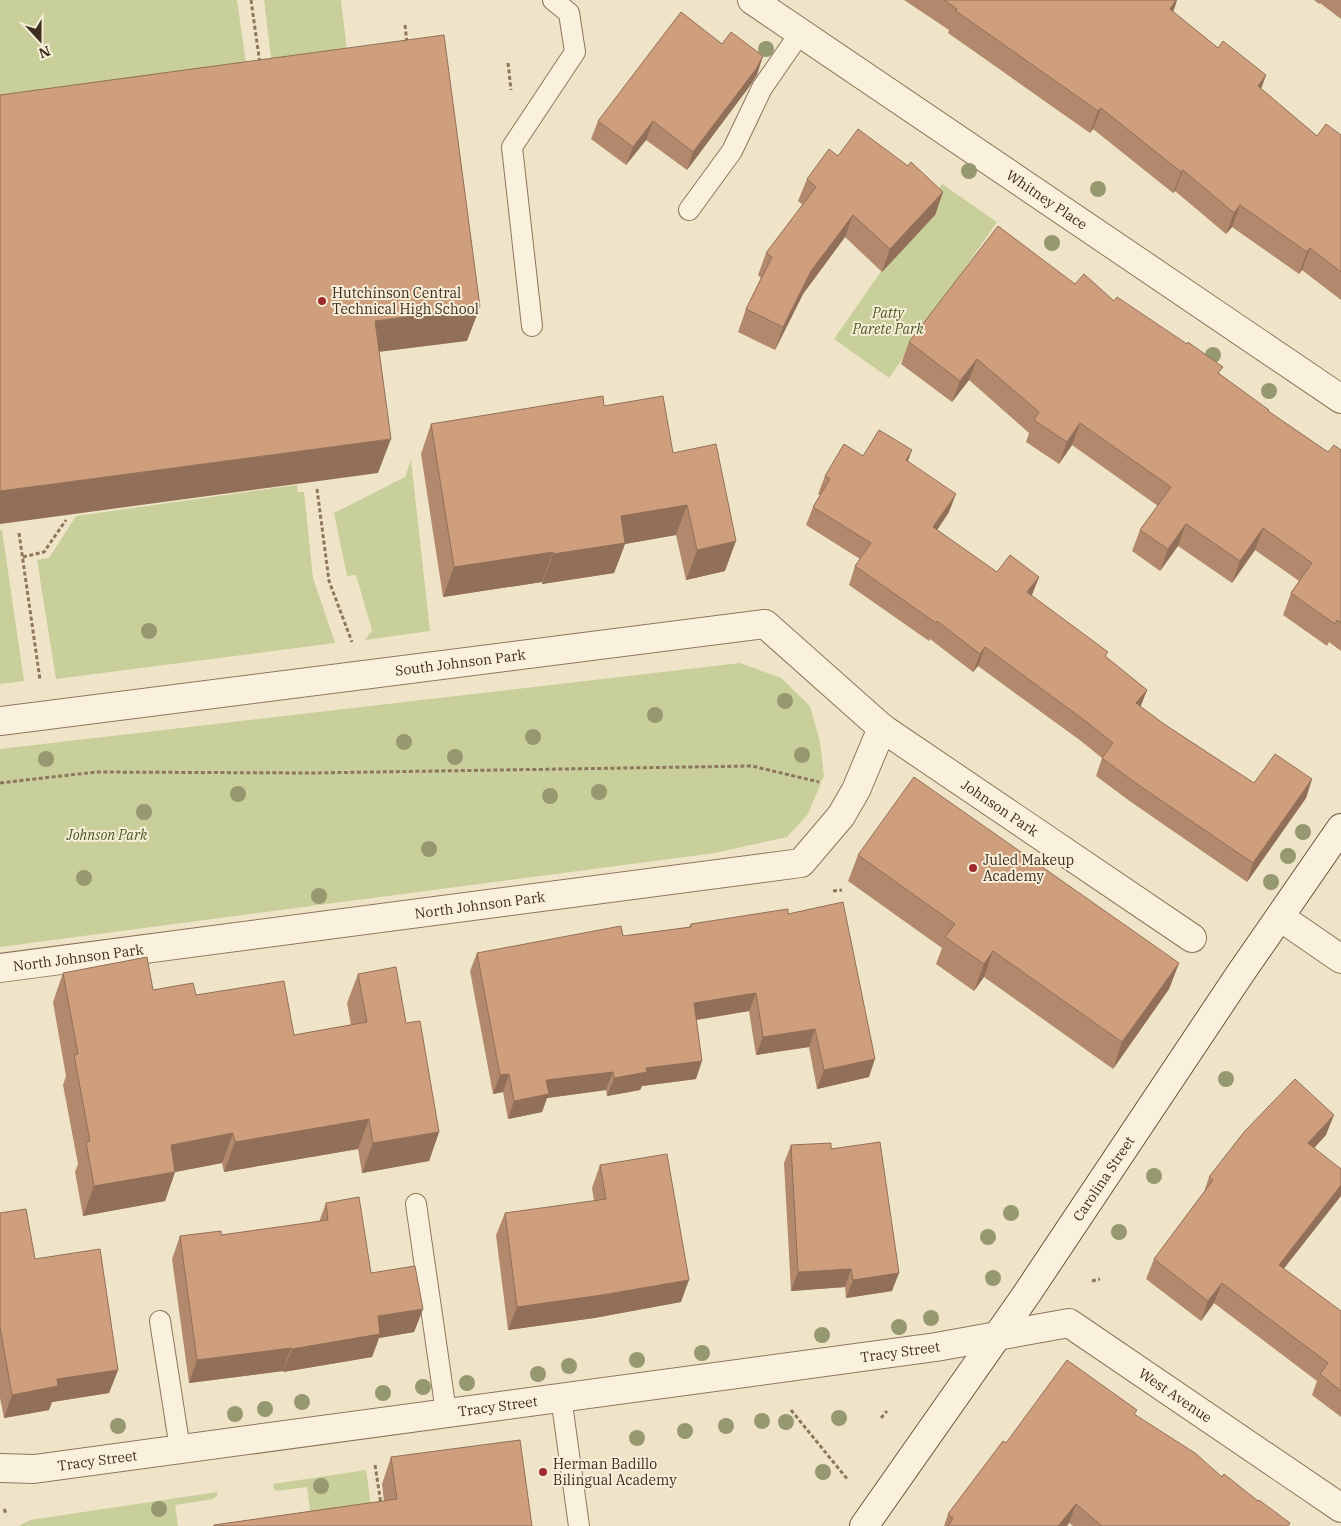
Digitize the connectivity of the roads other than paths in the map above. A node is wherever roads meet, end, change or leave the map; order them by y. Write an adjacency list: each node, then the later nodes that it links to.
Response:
1 (553, 0): 5 (lane)
2 (752, 0): 3 (street, Whitney Place)
3 (800, 33): 4 (lane); 6 (street, Whitney Place)
4 (689, 210)
5 (532, 326)
6 (1341, 399)
7 (0, 721): 8 (street, South Johnson Park)
8 (882, 728): 11 (street, Johnson Park); 13 (street, North Johnson Park)
9 (1341, 828): 10 (street, Carolina Street)
10 (1280, 917): 12 (street); 16 (street, Carolina Street)
11 (1192, 938)
12 (1341, 959)
13 (0, 968)
14 (416, 1204): 18 (lane)
15 (160, 1321): 19 (lane)
16 (996, 1337): 17 (street, Tracy Street); 21 (street, West Avenue); 23 (street, Carolina Street)
17 (561, 1397): 18 (street, Tracy Street); 22 (lane)
18 (446, 1412): 19 (street, Tracy Street)
19 (180, 1449): 20 (street, Tracy Street)
20 (0, 1468)
21 (1341, 1508)
22 (579, 1526)
23 (864, 1526)

